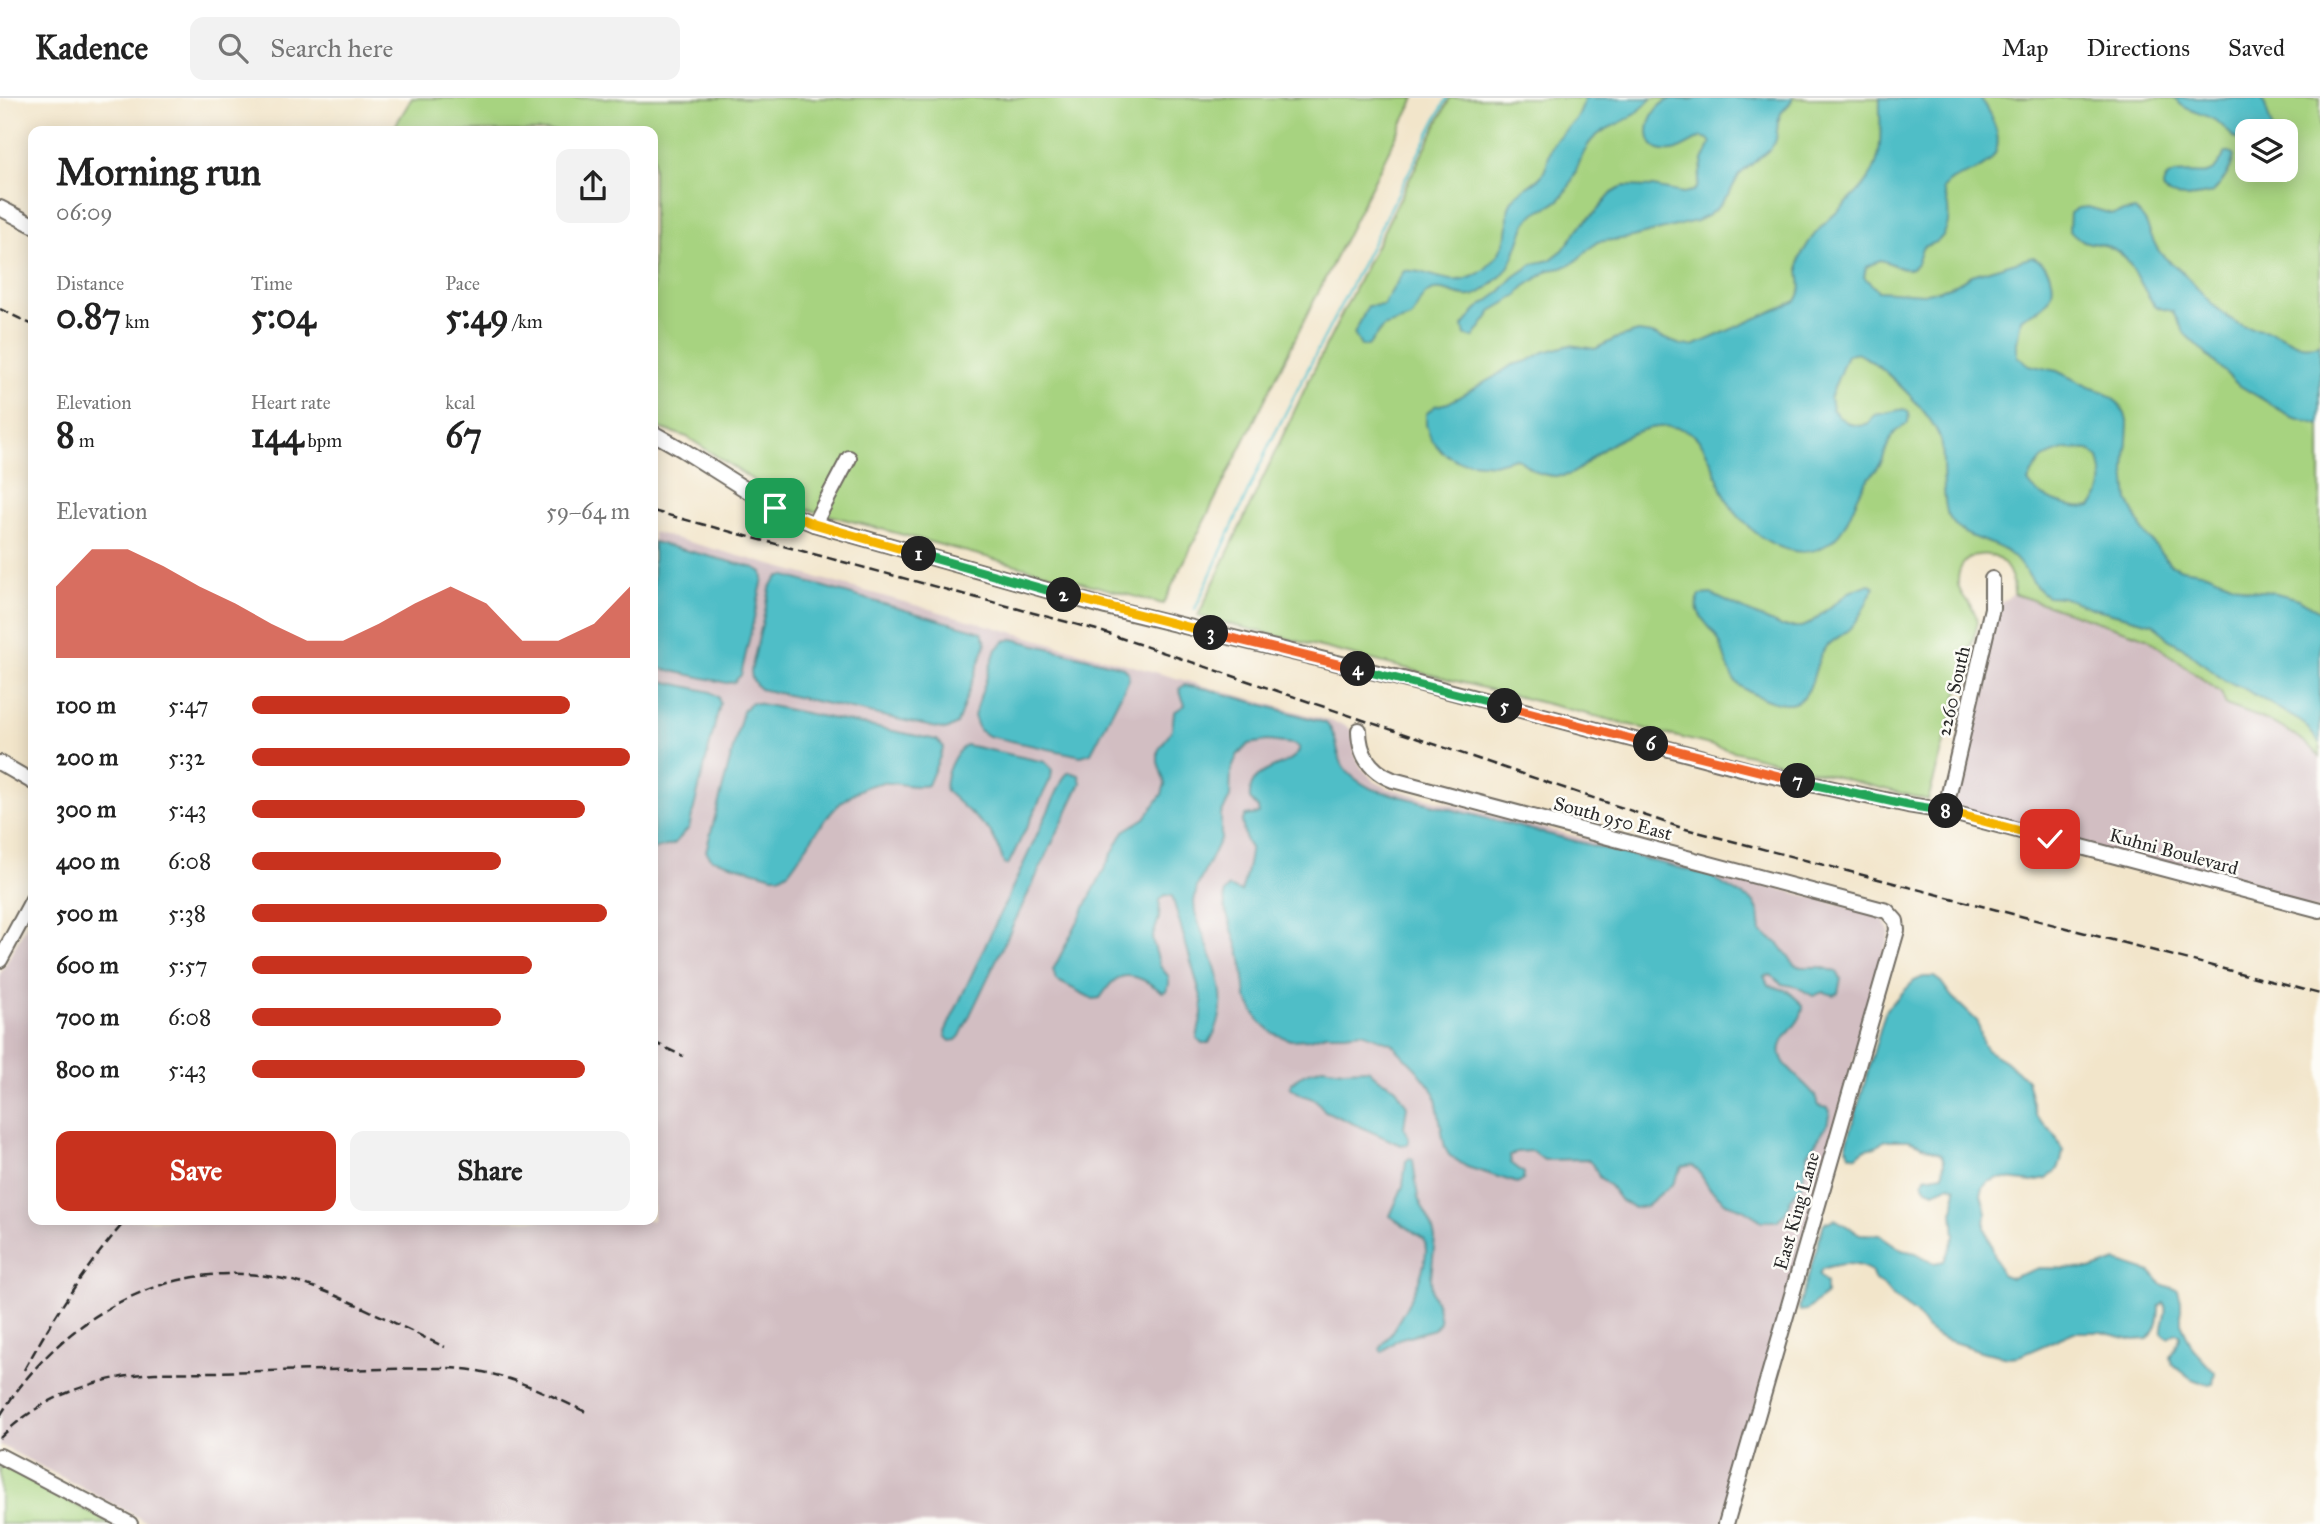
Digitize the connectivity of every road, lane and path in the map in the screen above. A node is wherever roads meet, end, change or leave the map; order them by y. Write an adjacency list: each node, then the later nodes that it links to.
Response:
1 (0, 208): 2 (street)
2 (28, 222)
3 (658, 436): 5 (street, Kuhni Boulevard)
4 (849, 458): 5 (street)
5 (814, 524): 10 (street, Kuhni Boulevard)
6 (1992, 579): 10 (street, 2260 South)
7 (1359, 730): 13 (street, South 950 East)
8 (0, 763): 9 (street)
9 (28, 779)
10 (1945, 811): 12 (street, Kuhni Boulevard)
11 (28, 908): 14 (street)
12 (2320, 910)
13 (1886, 911): 17 (street, East King Lane)
14 (0, 960)
15 (0, 1456): 16 (street)
16 (130, 1524)
17 (1726, 1524)

